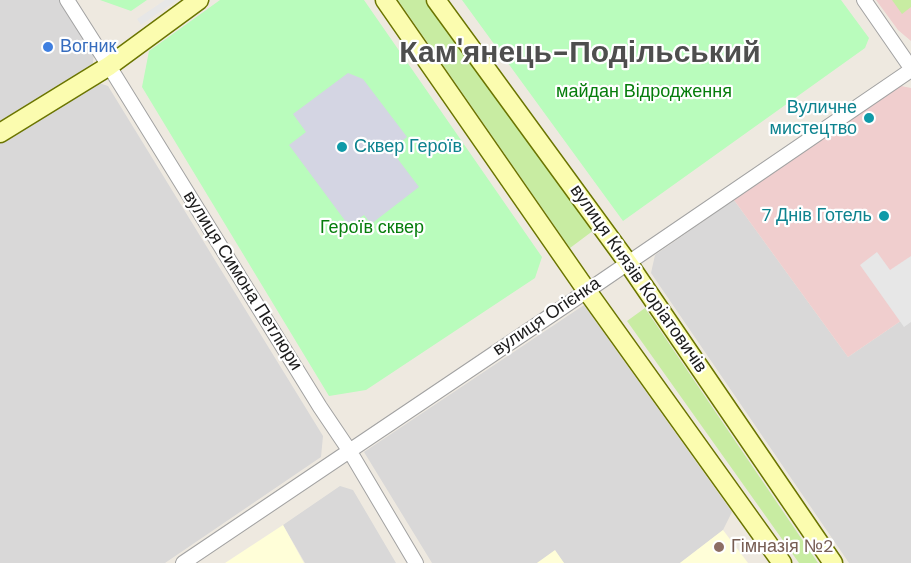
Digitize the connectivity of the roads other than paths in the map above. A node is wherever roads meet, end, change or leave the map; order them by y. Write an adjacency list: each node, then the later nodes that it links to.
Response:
1 (66, 0): 6 (street, вулиця Симона Петлюри)
2 (199, 0): 6 (main road)
3 (386, 0): 10 (main road)
4 (436, 0): 9 (main road, вулиця Князів Коріатовичів)
5 (864, 0): 7 (street)
6 (109, 66): 8 (main road); 11 (street, вулиця Симона Петлюри)
7 (911, 69): 9 (street, вулиця Огієнка)
8 (0, 133)
9 (628, 263): 10 (street, вулиця Огієнка); 15 (main road, вулиця Князів Коріатовичів)
10 (587, 291): 11 (street, вулиця Огієнка); 14 (main road)
11 (349, 450): 12 (street, вулиця Огієнка); 13 (street, вулиця Симона Петлюри)
12 (183, 563)
13 (416, 563)
14 (782, 563)
15 (833, 563)

